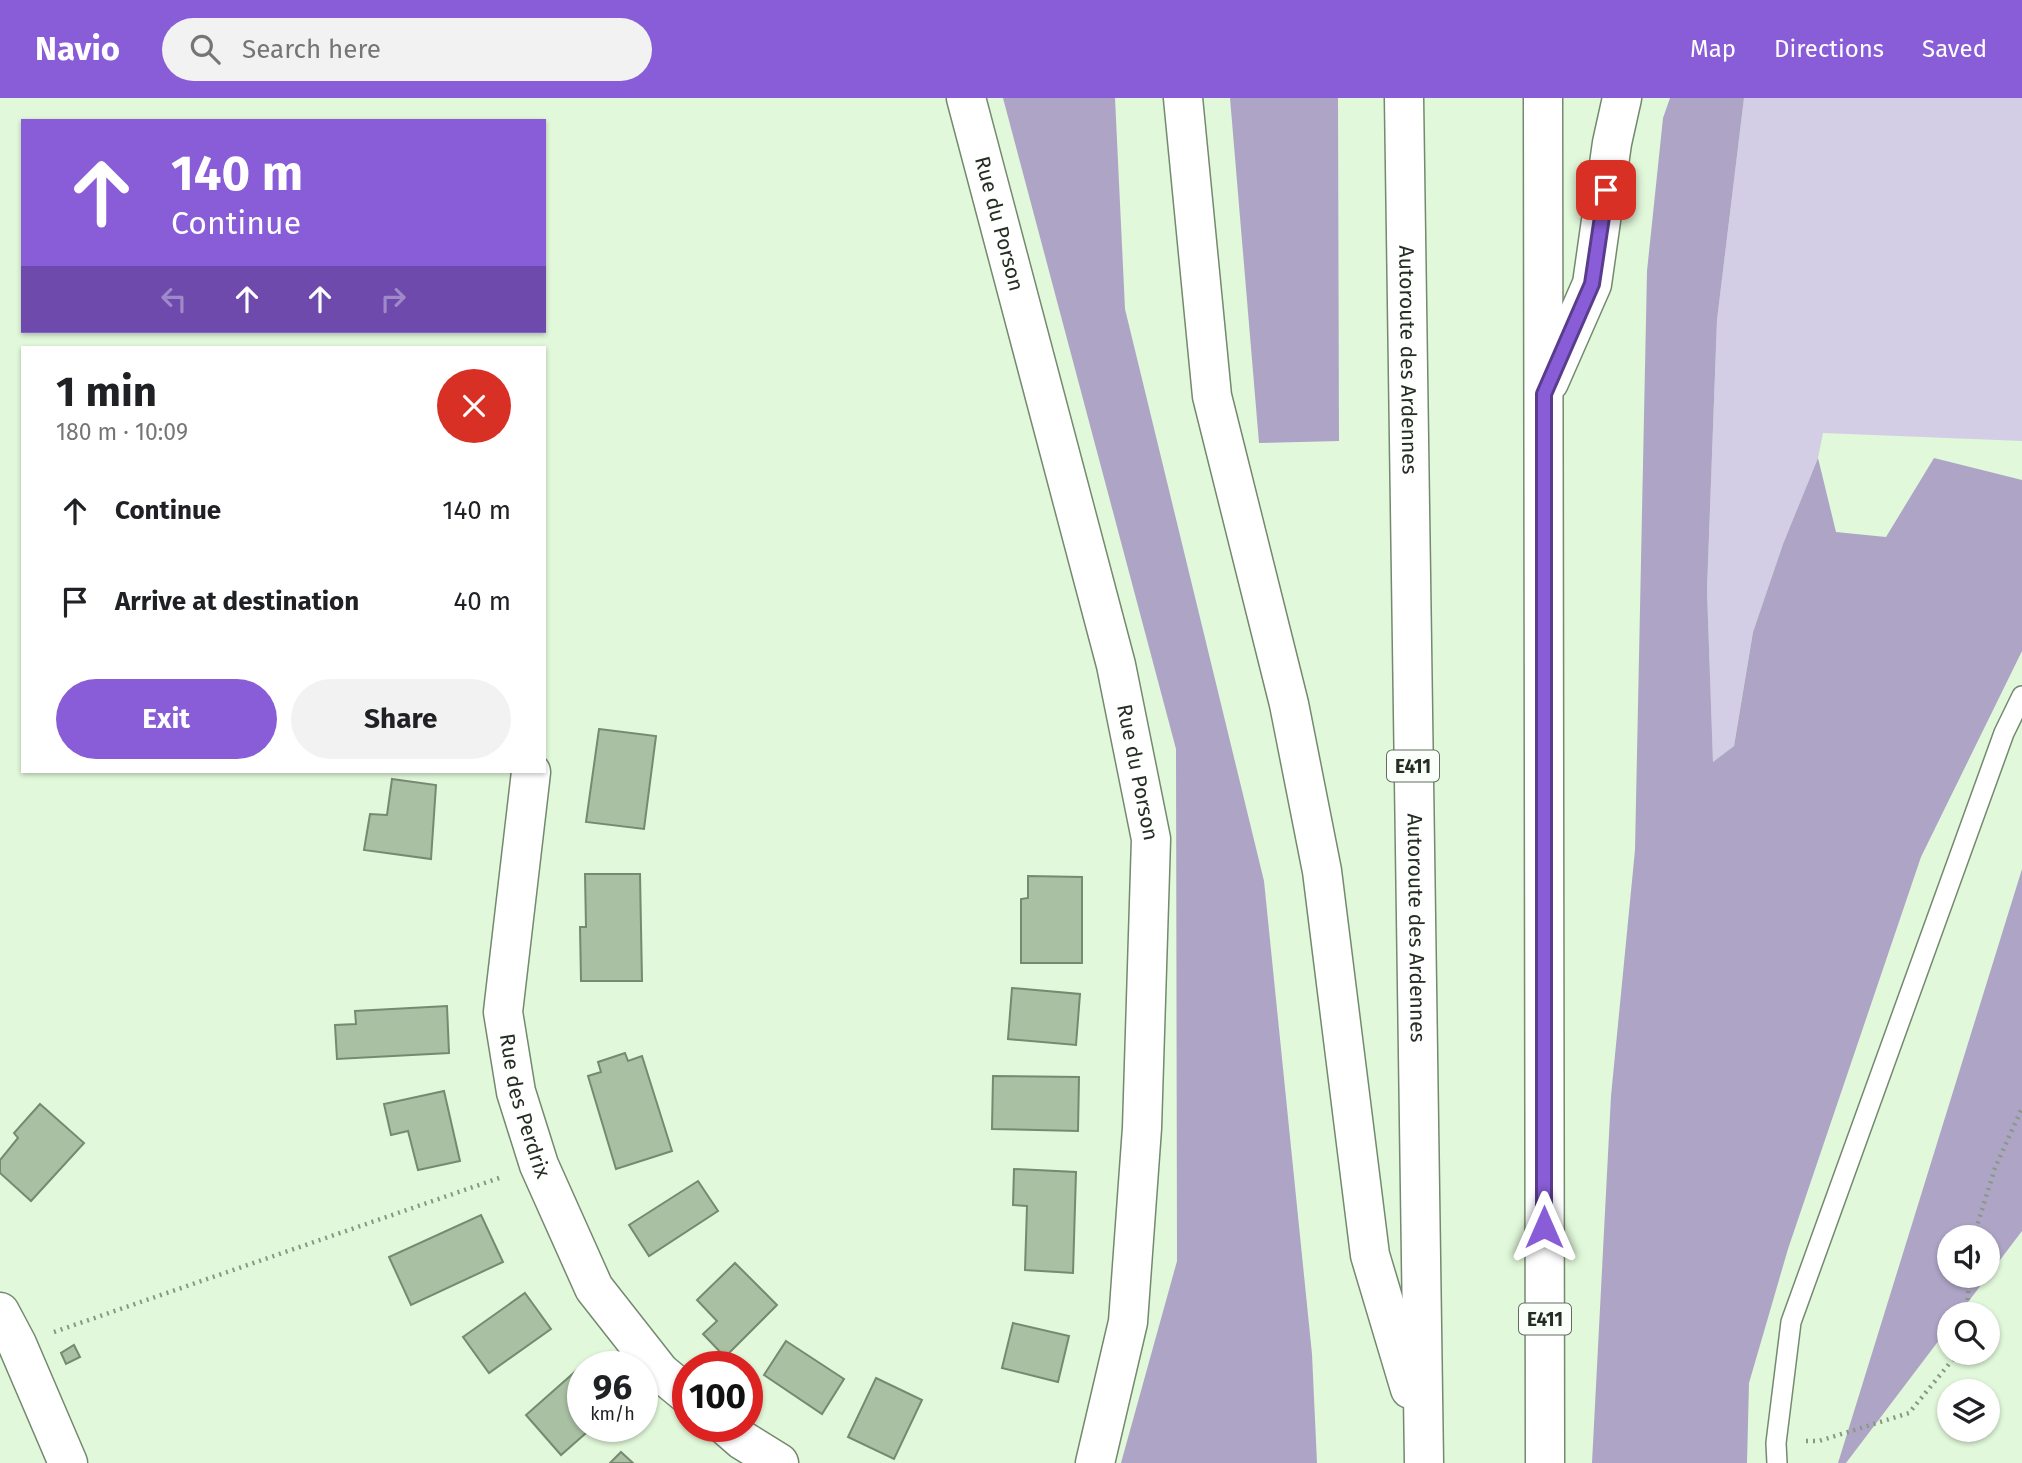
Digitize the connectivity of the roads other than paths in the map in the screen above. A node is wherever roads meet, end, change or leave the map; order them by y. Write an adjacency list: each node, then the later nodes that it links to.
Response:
1 (966, 98): 15 (main road, Rue du Porson)
2 (1183, 98): 12 (main road)
3 (1404, 98): 12 (main road, Autoroute des Ardennes / E411)
4 (1543, 98): 6 (main road, E411)
5 (1622, 98): 6 (main road)
6 (1544, 394): 16 (main road, E411)
7 (2022, 696): 17 (lane)
8 (531, 773): 10 (main road, Rue des Perdrix)
9 (8, 1328): 13 (main road)
10 (672, 1382)
11 (745, 1442): 14 (main road)
12 (1424, 1448)
13 (68, 1463)
14 (779, 1463)
15 (1095, 1463)
16 (1545, 1463)
17 (1777, 1463)

